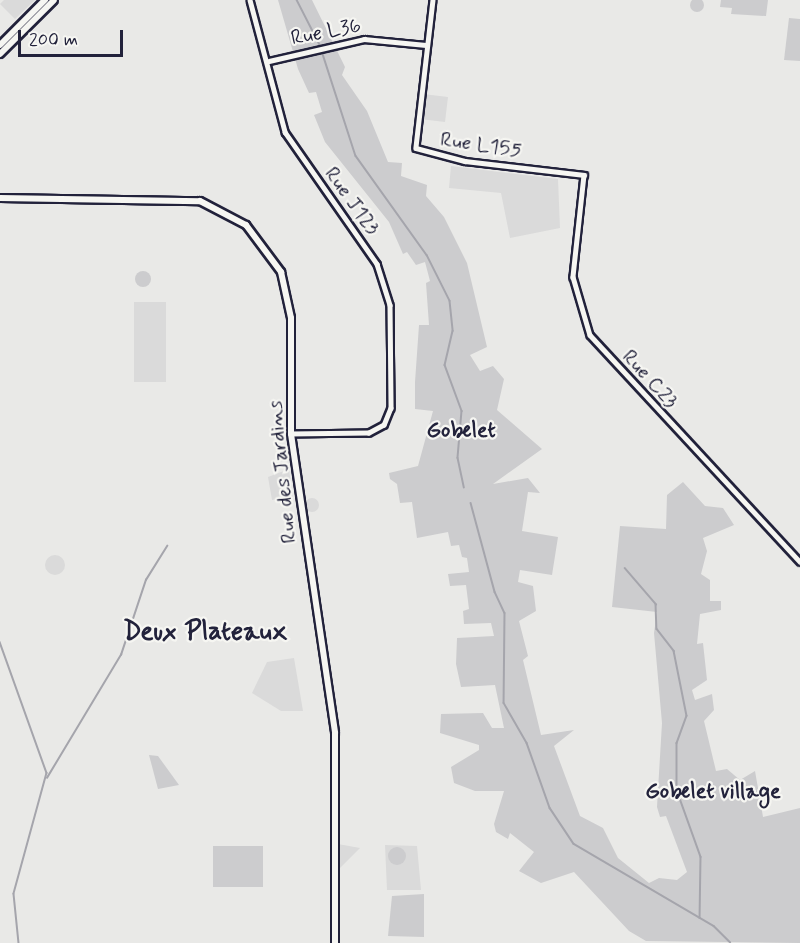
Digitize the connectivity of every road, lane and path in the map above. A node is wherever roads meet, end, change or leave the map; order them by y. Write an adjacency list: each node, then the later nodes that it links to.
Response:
1 (45, 0): 5 (main road)
2 (54, 0): 7 (main road)
3 (250, 0): 8 (street, Rue J123)
4 (433, 0): 6 (street, Rue L155)
5 (0, 45)
6 (426, 45): 8 (street, Rue L36); 9 (street, Rue L155)
7 (0, 54)
8 (268, 61): 11 (street, Rue J123)
9 (584, 175): 12 (street, Rue C23)
10 (0, 198): 11 (main road, Rue des Jardins)
11 (291, 434): 13 (main road, Rue des Jardins)
12 (800, 562)
13 (334, 943)

